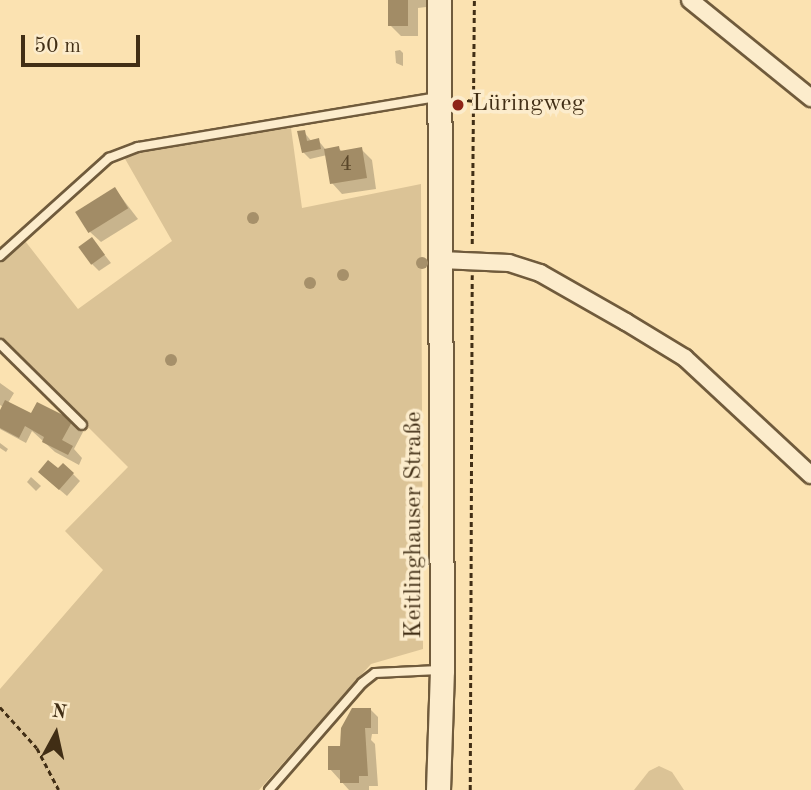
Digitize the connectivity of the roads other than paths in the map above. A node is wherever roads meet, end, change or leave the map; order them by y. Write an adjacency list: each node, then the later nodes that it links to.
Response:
1 (439, 0): 3 (main road, Keitlinghauser Straße)
2 (690, 0): 4 (street)
3 (440, 97): 5 (lane); 6 (main road, Keitlinghauser Straße)
4 (811, 98)
5 (0, 256)
6 (441, 260): 9 (street); 10 (main road, Keitlinghauser Straße)
7 (0, 344): 8 (lane)
8 (82, 425)
9 (811, 475)
10 (442, 670): 11 (lane); 12 (main road, Keitlinghauser Straße)
11 (269, 790)
12 (438, 790)

